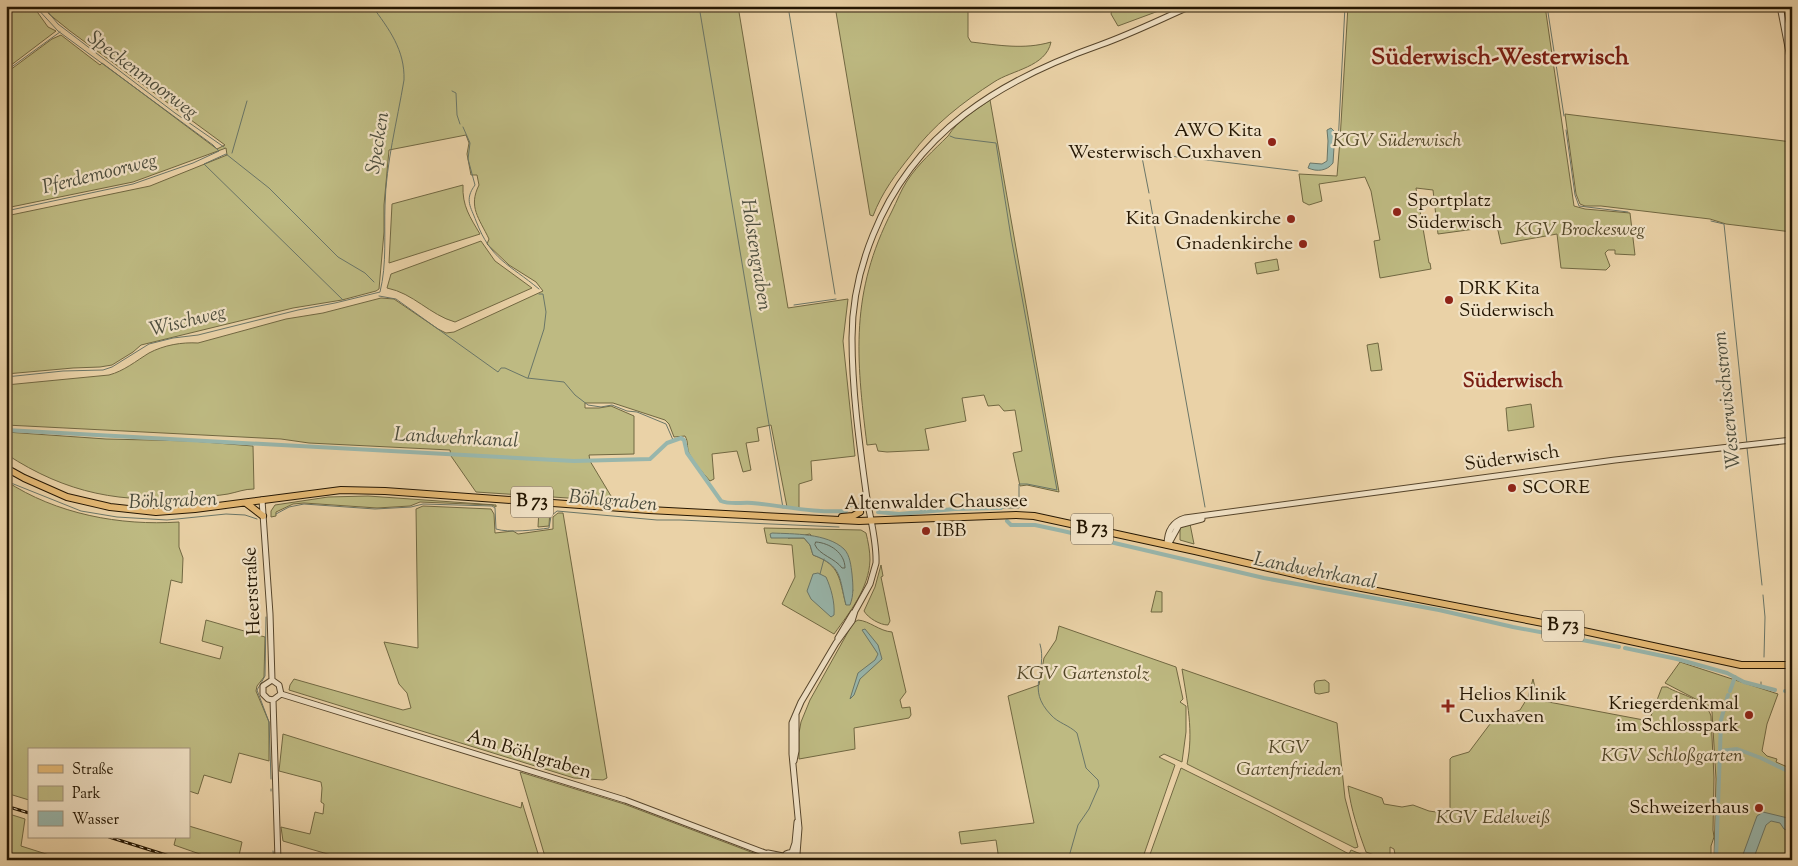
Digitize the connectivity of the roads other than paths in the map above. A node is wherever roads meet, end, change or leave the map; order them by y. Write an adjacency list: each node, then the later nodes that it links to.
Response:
1 (1191, 6): 6 (street)
2 (1780, 6): 3 (street)
3 (1792, 68)
4 (1792, 440): 13 (street, Süderwisch)
5 (6, 468): 8 (main road, Altenwalder Chaussee / B 73)
6 (866, 492): 9 (street); 12 (street)
7 (262, 500): 8 (main road, Altenwalder Chaussee / B 73); 10 (street, Heerstraße); 11 (main road, Altenwalder Chaussee / B 73)
8 (246, 503): 10 (main road)
9 (860, 512): 11 (main road, Altenwalder Chaussee / B 73)
10 (263, 516): 15 (street, Heerstraße)
11 (820, 519): 12 (main road, Altenwalder Chaussee / B 73)
12 (870, 522): 13 (main road, Altenwalder Chaussee / B 73); 18 (street)
13 (1167, 545): 14 (main road, Altenwalder Chaussee / B 73)
14 (1792, 665)
15 (272, 680): 16 (street); 17 (street, Heerstraße)
16 (282, 694): 17 (street); 19 (street, Am Böhlgraben)
17 (273, 700): 20 (street, Heerstraße)
18 (796, 855): 19 (street)
19 (781, 858)
20 (278, 860)

